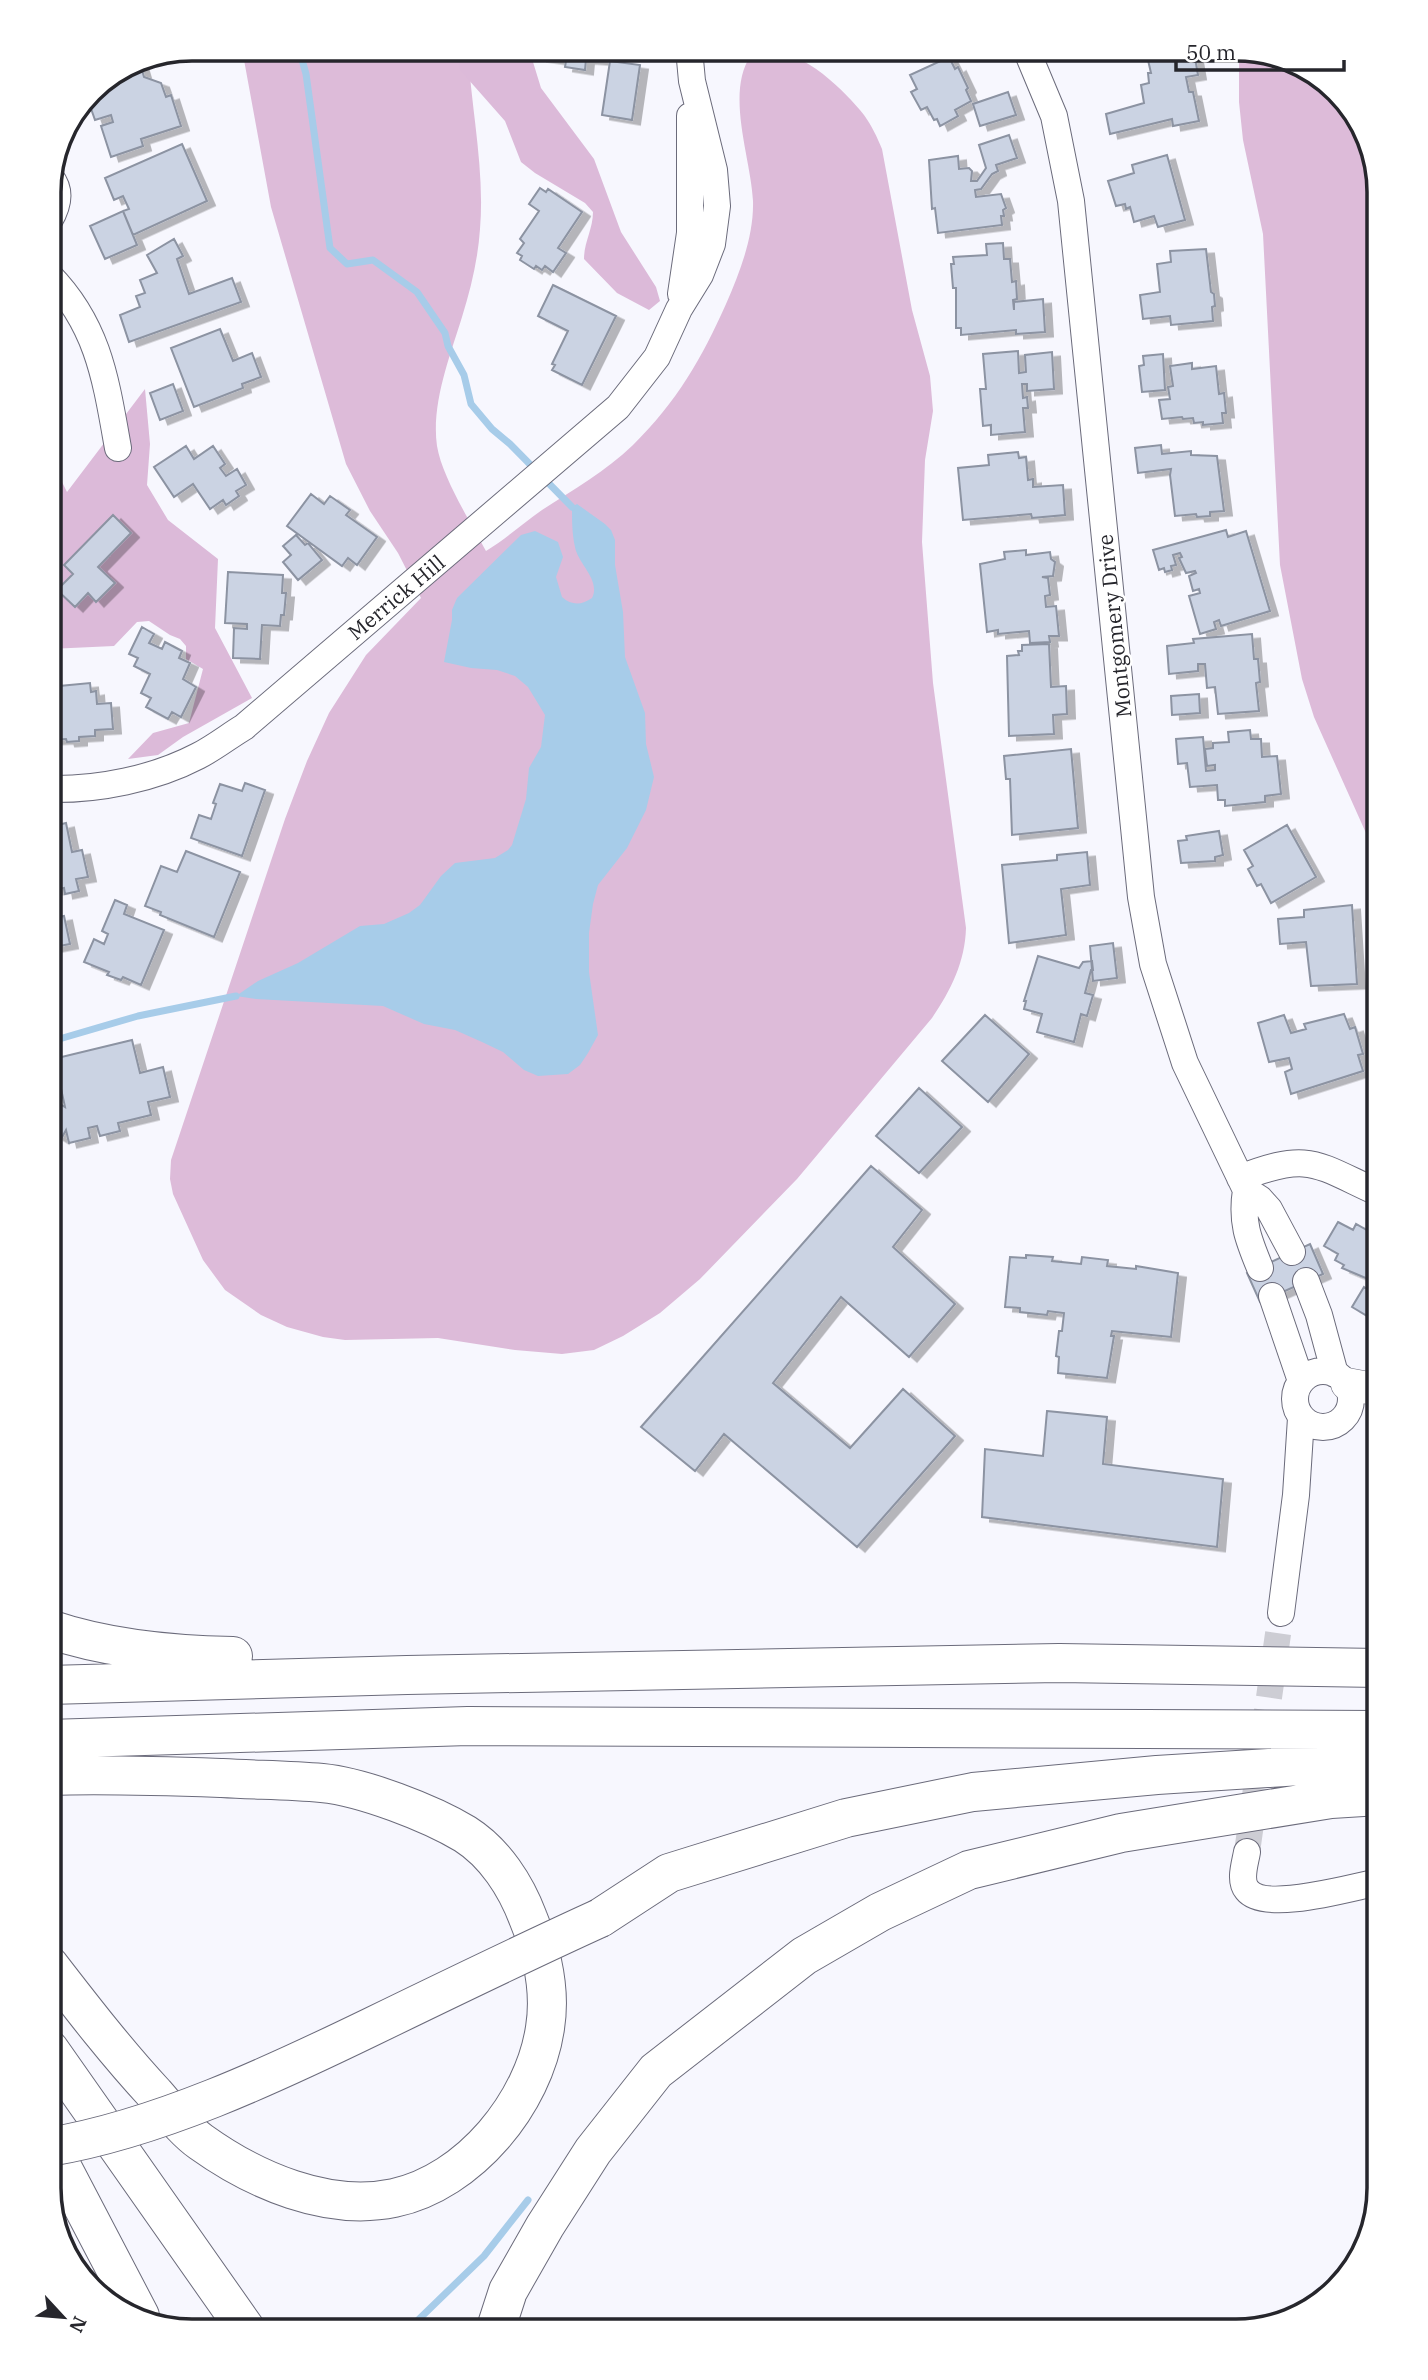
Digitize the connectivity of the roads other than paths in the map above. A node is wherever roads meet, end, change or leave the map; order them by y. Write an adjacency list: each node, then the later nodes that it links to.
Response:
1 (690, 62): 5 (street, Merrick Hill)
2 (1031, 62): 6 (street, Montgomery Drive)
3 (62, 290): 4 (street)
4 (118, 448)
5 (62, 788)
6 (1243, 1184): 7 (street); 8 (street, Montgomery Drive); 9 (street, Montgomery Drive)
7 (1367, 1187)
8 (1292, 1252)
9 (1260, 1268)
10 (1306, 1281): 13 (street)
11 (1272, 1296): 12 (street)
12 (1301, 1381): 13 (street); 14 (street)
13 (1353, 1391): 14 (street)
14 (1313, 1423): 15 (street)
15 (1281, 1612)
16 (61, 1632): 18 (highway)
17 (1367, 1668): 18 (highway)
18 (472, 1674): 19 (highway)
19 (61, 1685)
20 (1367, 1730): 21 (highway)
21 (61, 1739)
22 (1367, 1762): 29 (highway, bridge)
23 (61, 1776): 27 (highway)
24 (1367, 1797): 33 (highway)
25 (1247, 1852): 26 (street)
26 (1367, 1884)
27 (61, 1980)
28 (61, 2066): 32 (highway)
29 (61, 2143)
30 (61, 2166): 31 (highway)
31 (134, 2305)
32 (238, 2318)
33 (499, 2318)

